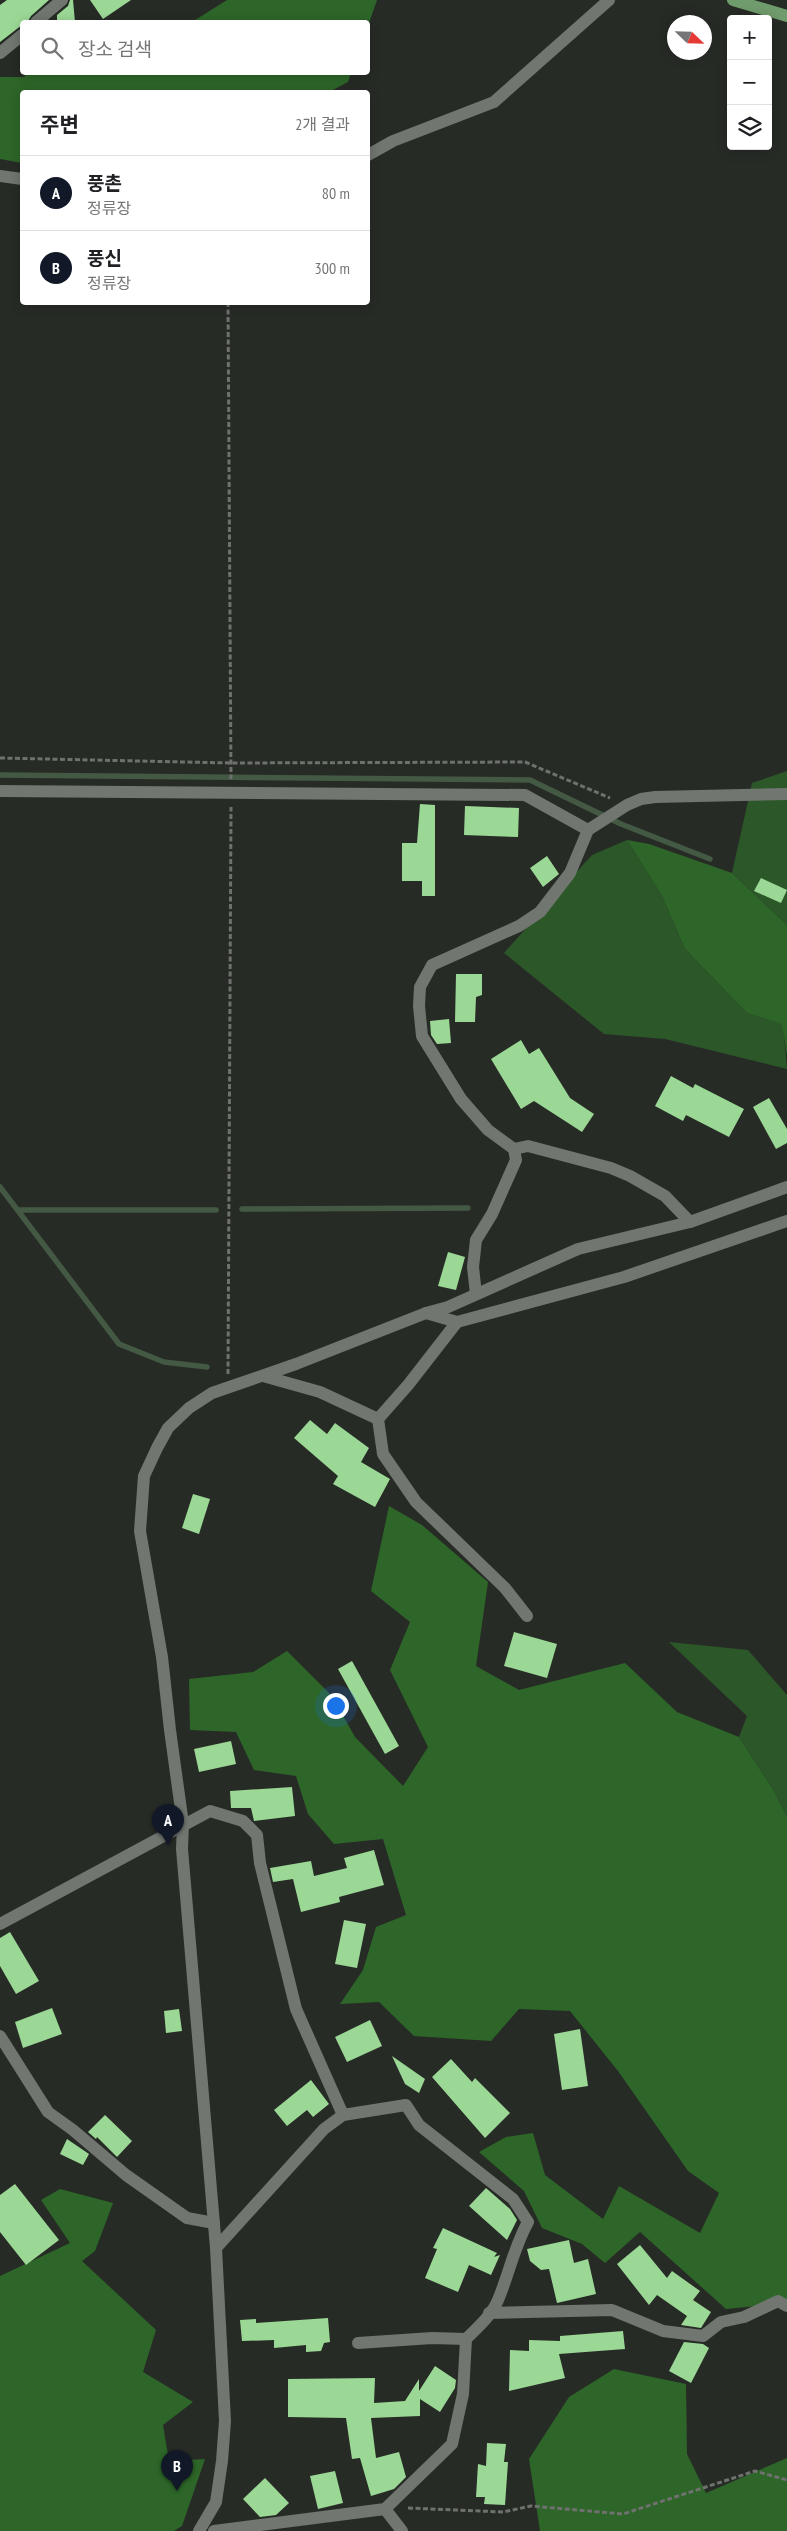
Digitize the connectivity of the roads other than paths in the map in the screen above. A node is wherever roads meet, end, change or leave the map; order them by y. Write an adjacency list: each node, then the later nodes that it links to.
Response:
1 (62, 0): 5 (street)
2 (609, 0): 8 (street)
3 (734, 0): 4 (main road)
4 (787, 16)
5 (38, 20)
6 (20, 36): 7 (street)
7 (0, 53)
8 (370, 154)
9 (0, 176): 10 (street)
10 (20, 179)
11 (0, 792): 13 (street)
12 (787, 794): 13 (street)
13 (588, 830): 14 (street)
14 (514, 1149): 17 (street); 18 (street)
15 (787, 1187): 17 (street)
16 (787, 1221): 20 (street)
17 (690, 1222): 18 (street)
18 (476, 1294): 19 (street)
19 (426, 1313): 20 (street); 21 (street)
20 (457, 1322): 22 (street)
21 (263, 1376): 22 (street); 24 (street)
22 (378, 1419): 23 (street)
23 (527, 1616)
24 (183, 1824): 25 (street); 27 (street); 28 (street)
25 (0, 1924)
26 (0, 2036): 28 (street)
27 (343, 2115): 29 (street); 31 (street)
28 (214, 2223): 29 (street)
29 (216, 2248): 35 (street)
30 (787, 2306): 31 (street)
31 (489, 2313): 32 (street)
32 (466, 2339): 33 (street); 34 (street)
33 (358, 2343)
34 (384, 2509): 37 (street); 38 (street)
35 (199, 2531)
36 (214, 2531): 37 (street)
37 (218, 2531)
38 (402, 2531)

